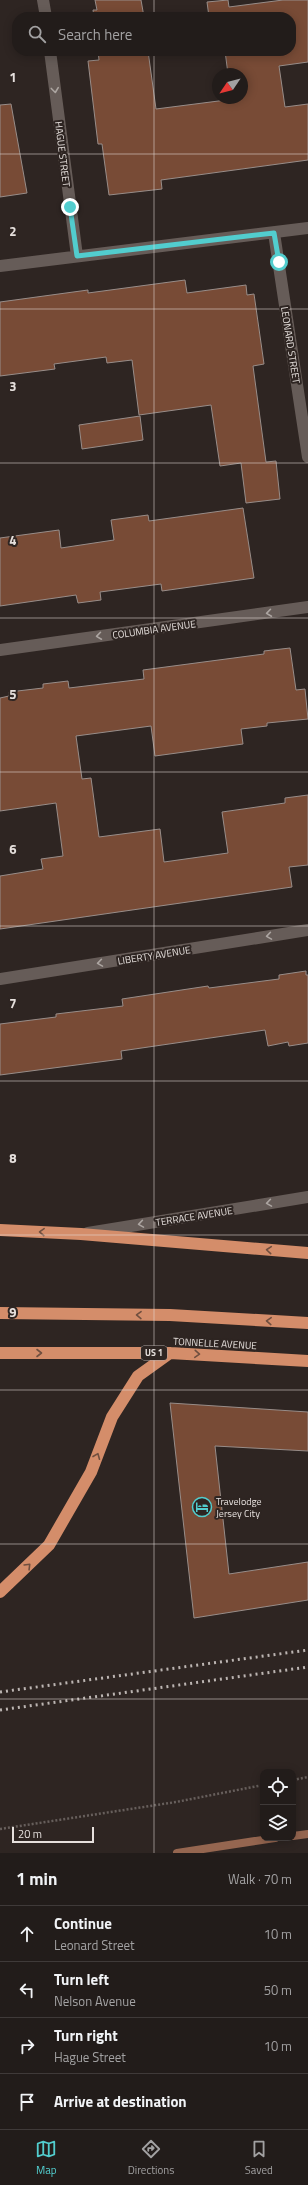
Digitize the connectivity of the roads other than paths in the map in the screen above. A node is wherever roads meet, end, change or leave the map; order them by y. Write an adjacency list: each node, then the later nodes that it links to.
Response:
1 (43, 0): 2 (street)
2 (45, 12)
3 (51, 56): 6 (street, HAGUE STREET, one-way to 6)
4 (308, 228): 5 (street)
5 (274, 233): 6 (street); 8 (street, LEONARD STREET)
6 (77, 256): 7 (street)
7 (0, 266)
8 (308, 457)
9 (308, 607): 10 (street, COLUMBIA AVENUE, one-way to 10)
10 (0, 650)
11 (308, 930): 12 (street, LIBERTY AVENUE, one-way to 12)
12 (0, 979)
13 (308, 1197): 15 (street, TERRACE AVENUE, one-way to 15)
14 (0, 1230): 15 (highway, one-way to 14)
15 (81, 1234): 16 (highway, one-way to 15)
16 (308, 1253)
17 (0, 1313): 18 (highway, one-way to 17)
18 (308, 1323)
19 (170, 1352): 20 (highway, TONNELLE AVENUE / US 1, one-way to 19); 21 (highway, TONNELLE AVENUE / US 1, one-way to 21); 22 (highway, one-way to 19)
20 (0, 1353)
21 (308, 1361)
22 (0, 1592)

